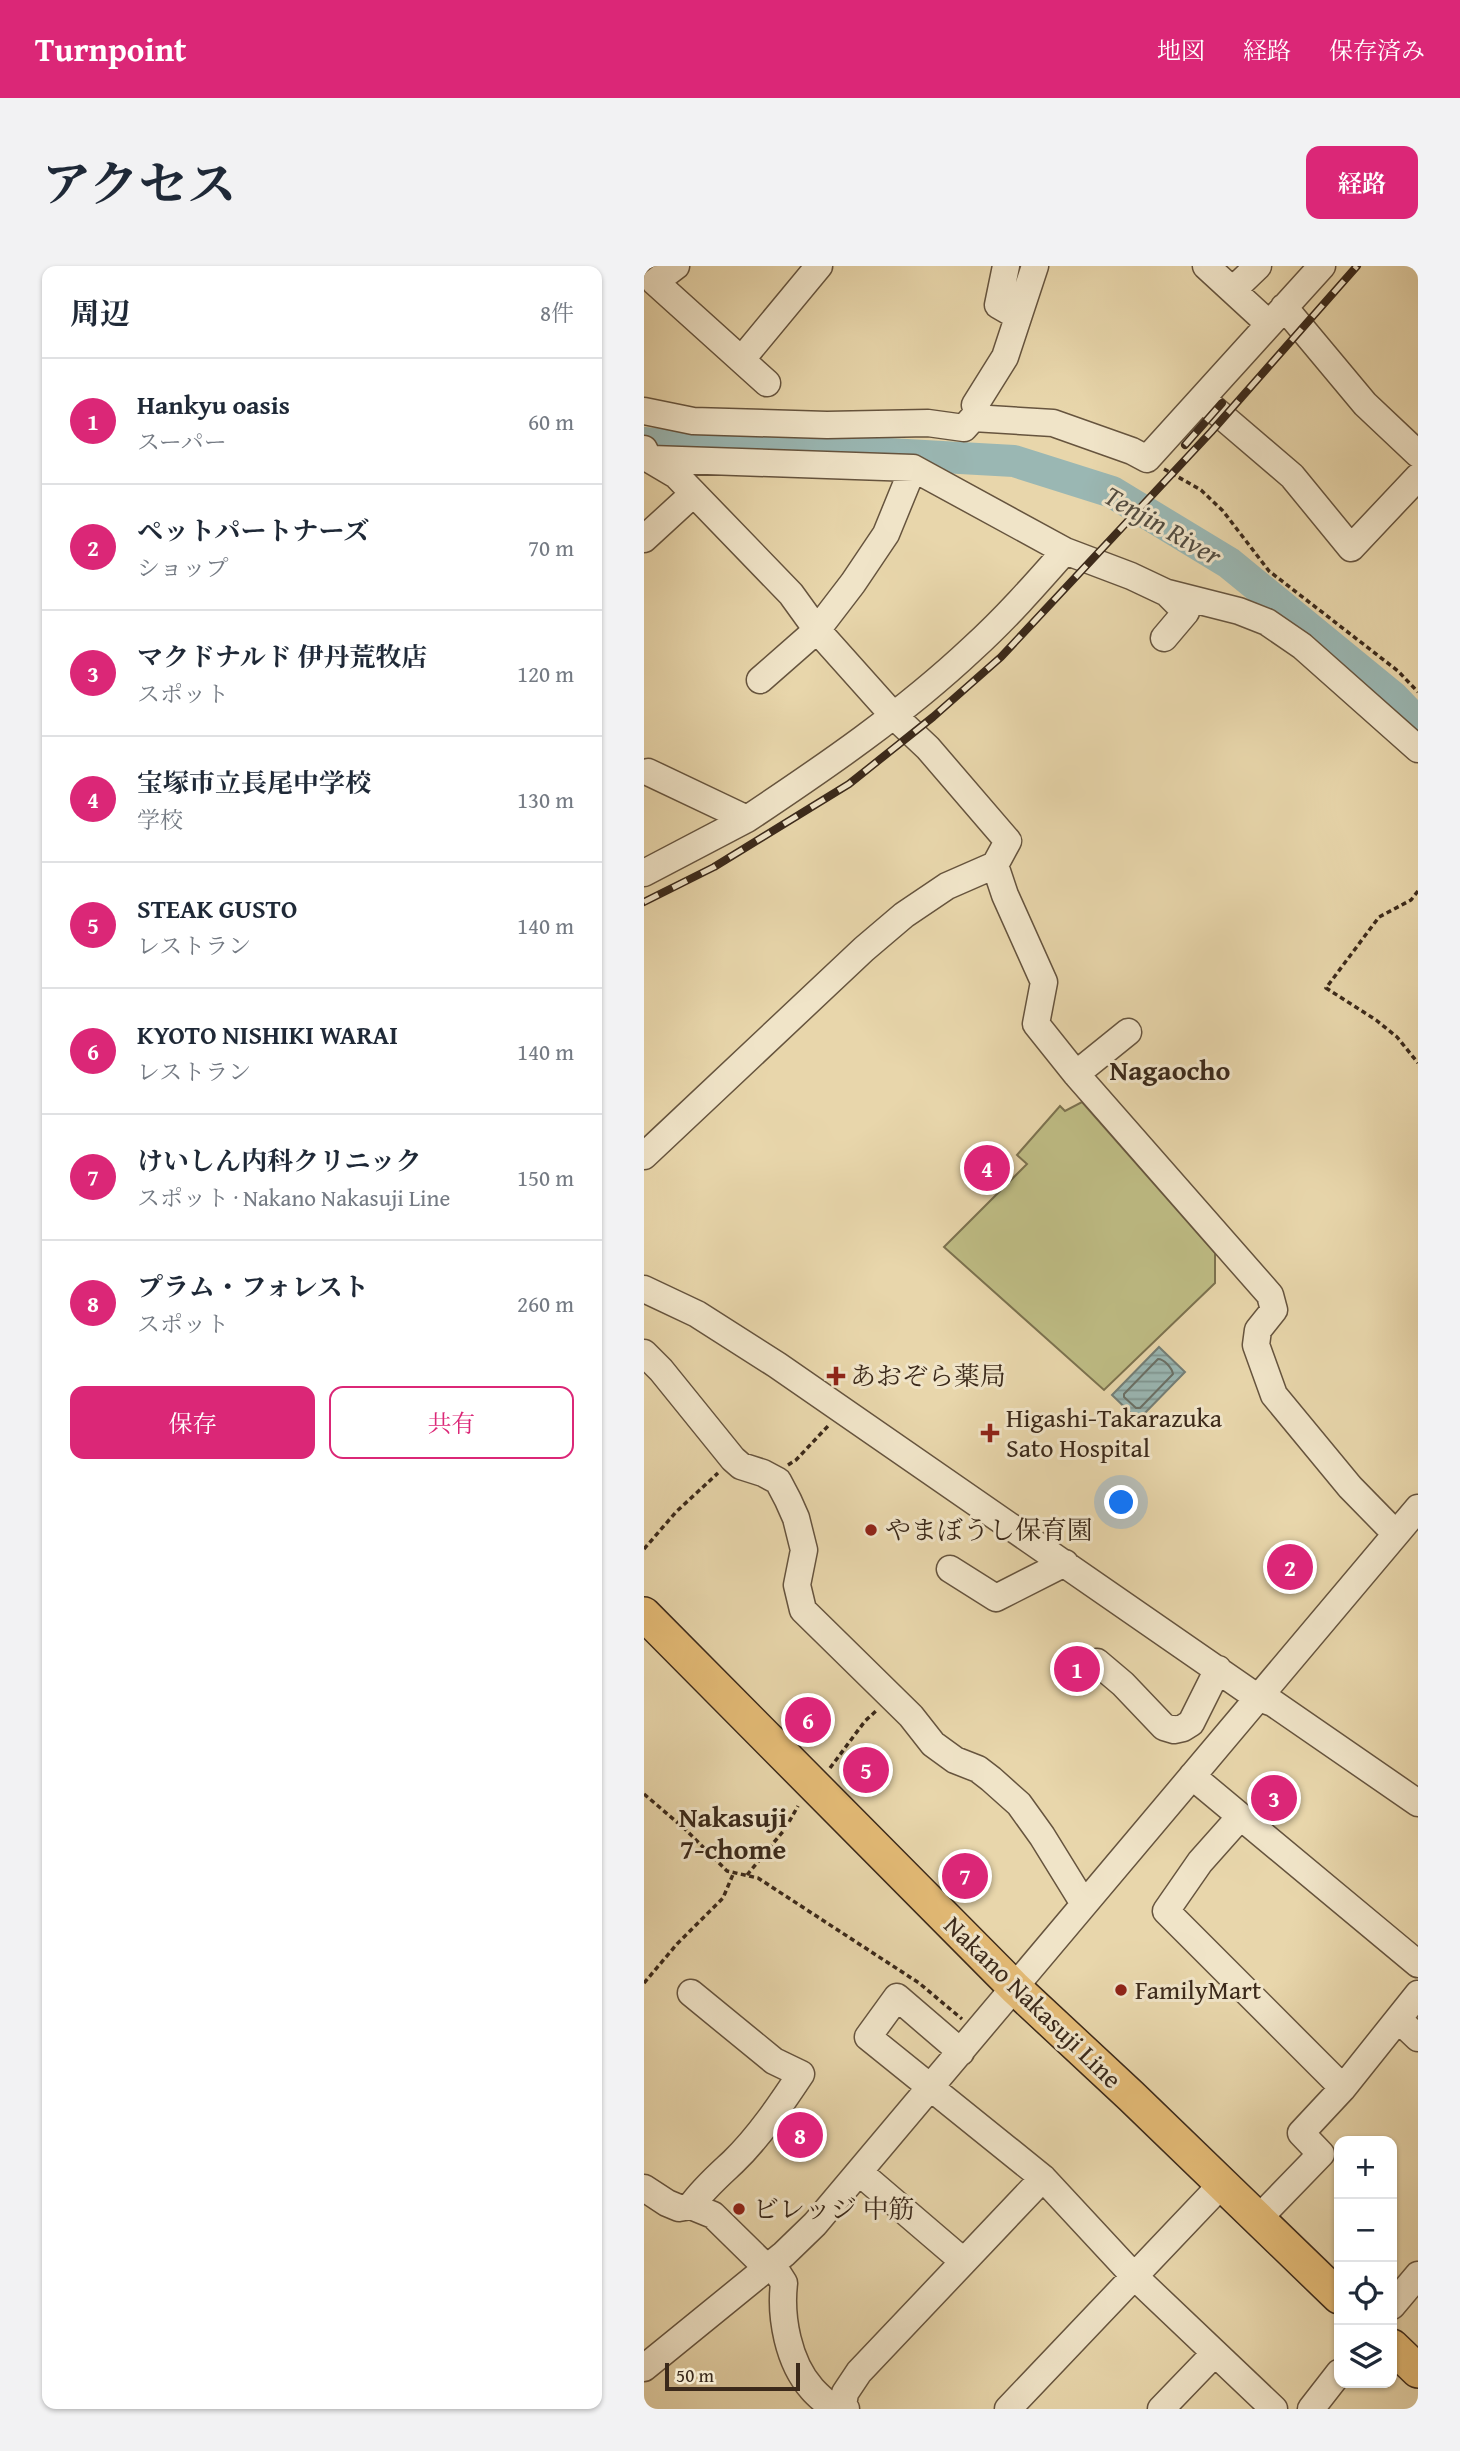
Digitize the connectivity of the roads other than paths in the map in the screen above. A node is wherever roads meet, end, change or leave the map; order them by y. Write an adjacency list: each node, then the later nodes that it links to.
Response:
1 (676, 266): 11 (street)
2 (819, 266): 11 (street)
3 (1006, 266): 9 (street)
4 (1034, 266): 9 (street)
5 (1206, 266): 8 (street)
6 (1258, 266): 8 (street)
7 (1322, 266): 10 (street)
8 (1233, 290): 10 (street)
9 (1017, 316): 14 (street)
10 (1276, 316): 13 (street); 18 (street)
11 (741, 359): 12 (street)
12 (767, 383)
13 (1202, 399): 16 (street); 21 (street)
14 (975, 405): 16 (street); 17 (street)
15 (644, 411): 17 (street)
16 (1033, 422): 17 (street)
17 (928, 423)
18 (1418, 454)
19 (646, 455): 20 (street); 22 (street)
20 (912, 468): 24 (street); 26 (street)
21 (1418, 477)
22 (694, 494): 23 (street); 26 (street)
23 (644, 539)
24 (1065, 551): 25 (street); 29 (street)
25 (1167, 593): 27 (street); 30 (street)
26 (817, 630): 28 (street); 29 (street)
27 (1164, 638)
28 (760, 680)
29 (893, 715): 32 (street); 33 (street)
30 (1418, 749)
31 (648, 772): 32 (street)
32 (747, 819): 34 (street)
33 (995, 865): 36 (street); 37 (street)
34 (644, 873)
35 (1128, 1032): 36 (street)
36 (1076, 1074): 41 (street)
37 (644, 1156)
38 (644, 1289): 42 (street)
39 (644, 1353): 51 (street)
40 (1418, 1508): 41 (street)
41 (1396, 1534): 47 (street)
42 (1065, 1563): 43 (street); 46 (street)
43 (950, 1569)
44 (644, 1614): 53 (main road, Nakano Nakasuji Line)
45 (1097, 1662): 46 (street)
46 (1218, 1670): 47 (street)
47 (1259, 1698): 48 (street); 49 (street)
48 (1179, 1783): 50 (street); 51 (street)
49 (1418, 1803)
50 (1240, 1817): 52 (street); 59 (street)
51 (1083, 1904): 53 (street)
52 (1418, 1964)
53 (1015, 1988): 58 (street); 63 (main road, Nakano Nakasuji Line)
54 (1418, 1994): 56 (street)
55 (696, 2004): 65 (street)
56 (1399, 2020): 57 (street); 59 (street)
57 (1418, 2038)
58 (961, 2052): 60 (street); 60 (street)
59 (1343, 2088): 66 (street)
60 (931, 2089): 61 (street); 62 (street)
61 (859, 2172): 67 (street); 68 (street)
62 (1043, 2178): 67 (street); 69 (street)
63 (1223, 2185): 66 (main road, Nakano Nakasuji Line); 69 (street)
64 (644, 2188): 65 (street)
65 (691, 2206): 68 (street)
66 (1258, 2220): 71 (main road, Nakano Nakasuji Line)
67 (963, 2261): 78 (street)
68 (769, 2266): 75 (street); 78 (street)
69 (1133, 2276): 74 (street); 79 (street)
70 (1418, 2276): 72 (street)
71 (1334, 2292)
72 (1397, 2300)
73 (1397, 2351): 76 (main road)
74 (1214, 2353): 80 (street); 81 (street)
75 (644, 2368)
76 (1418, 2371)
77 (1334, 2379): 82 (street)
78 (839, 2408)
79 (1008, 2409)
80 (1161, 2409)
81 (1274, 2409)
82 (1311, 2409)

